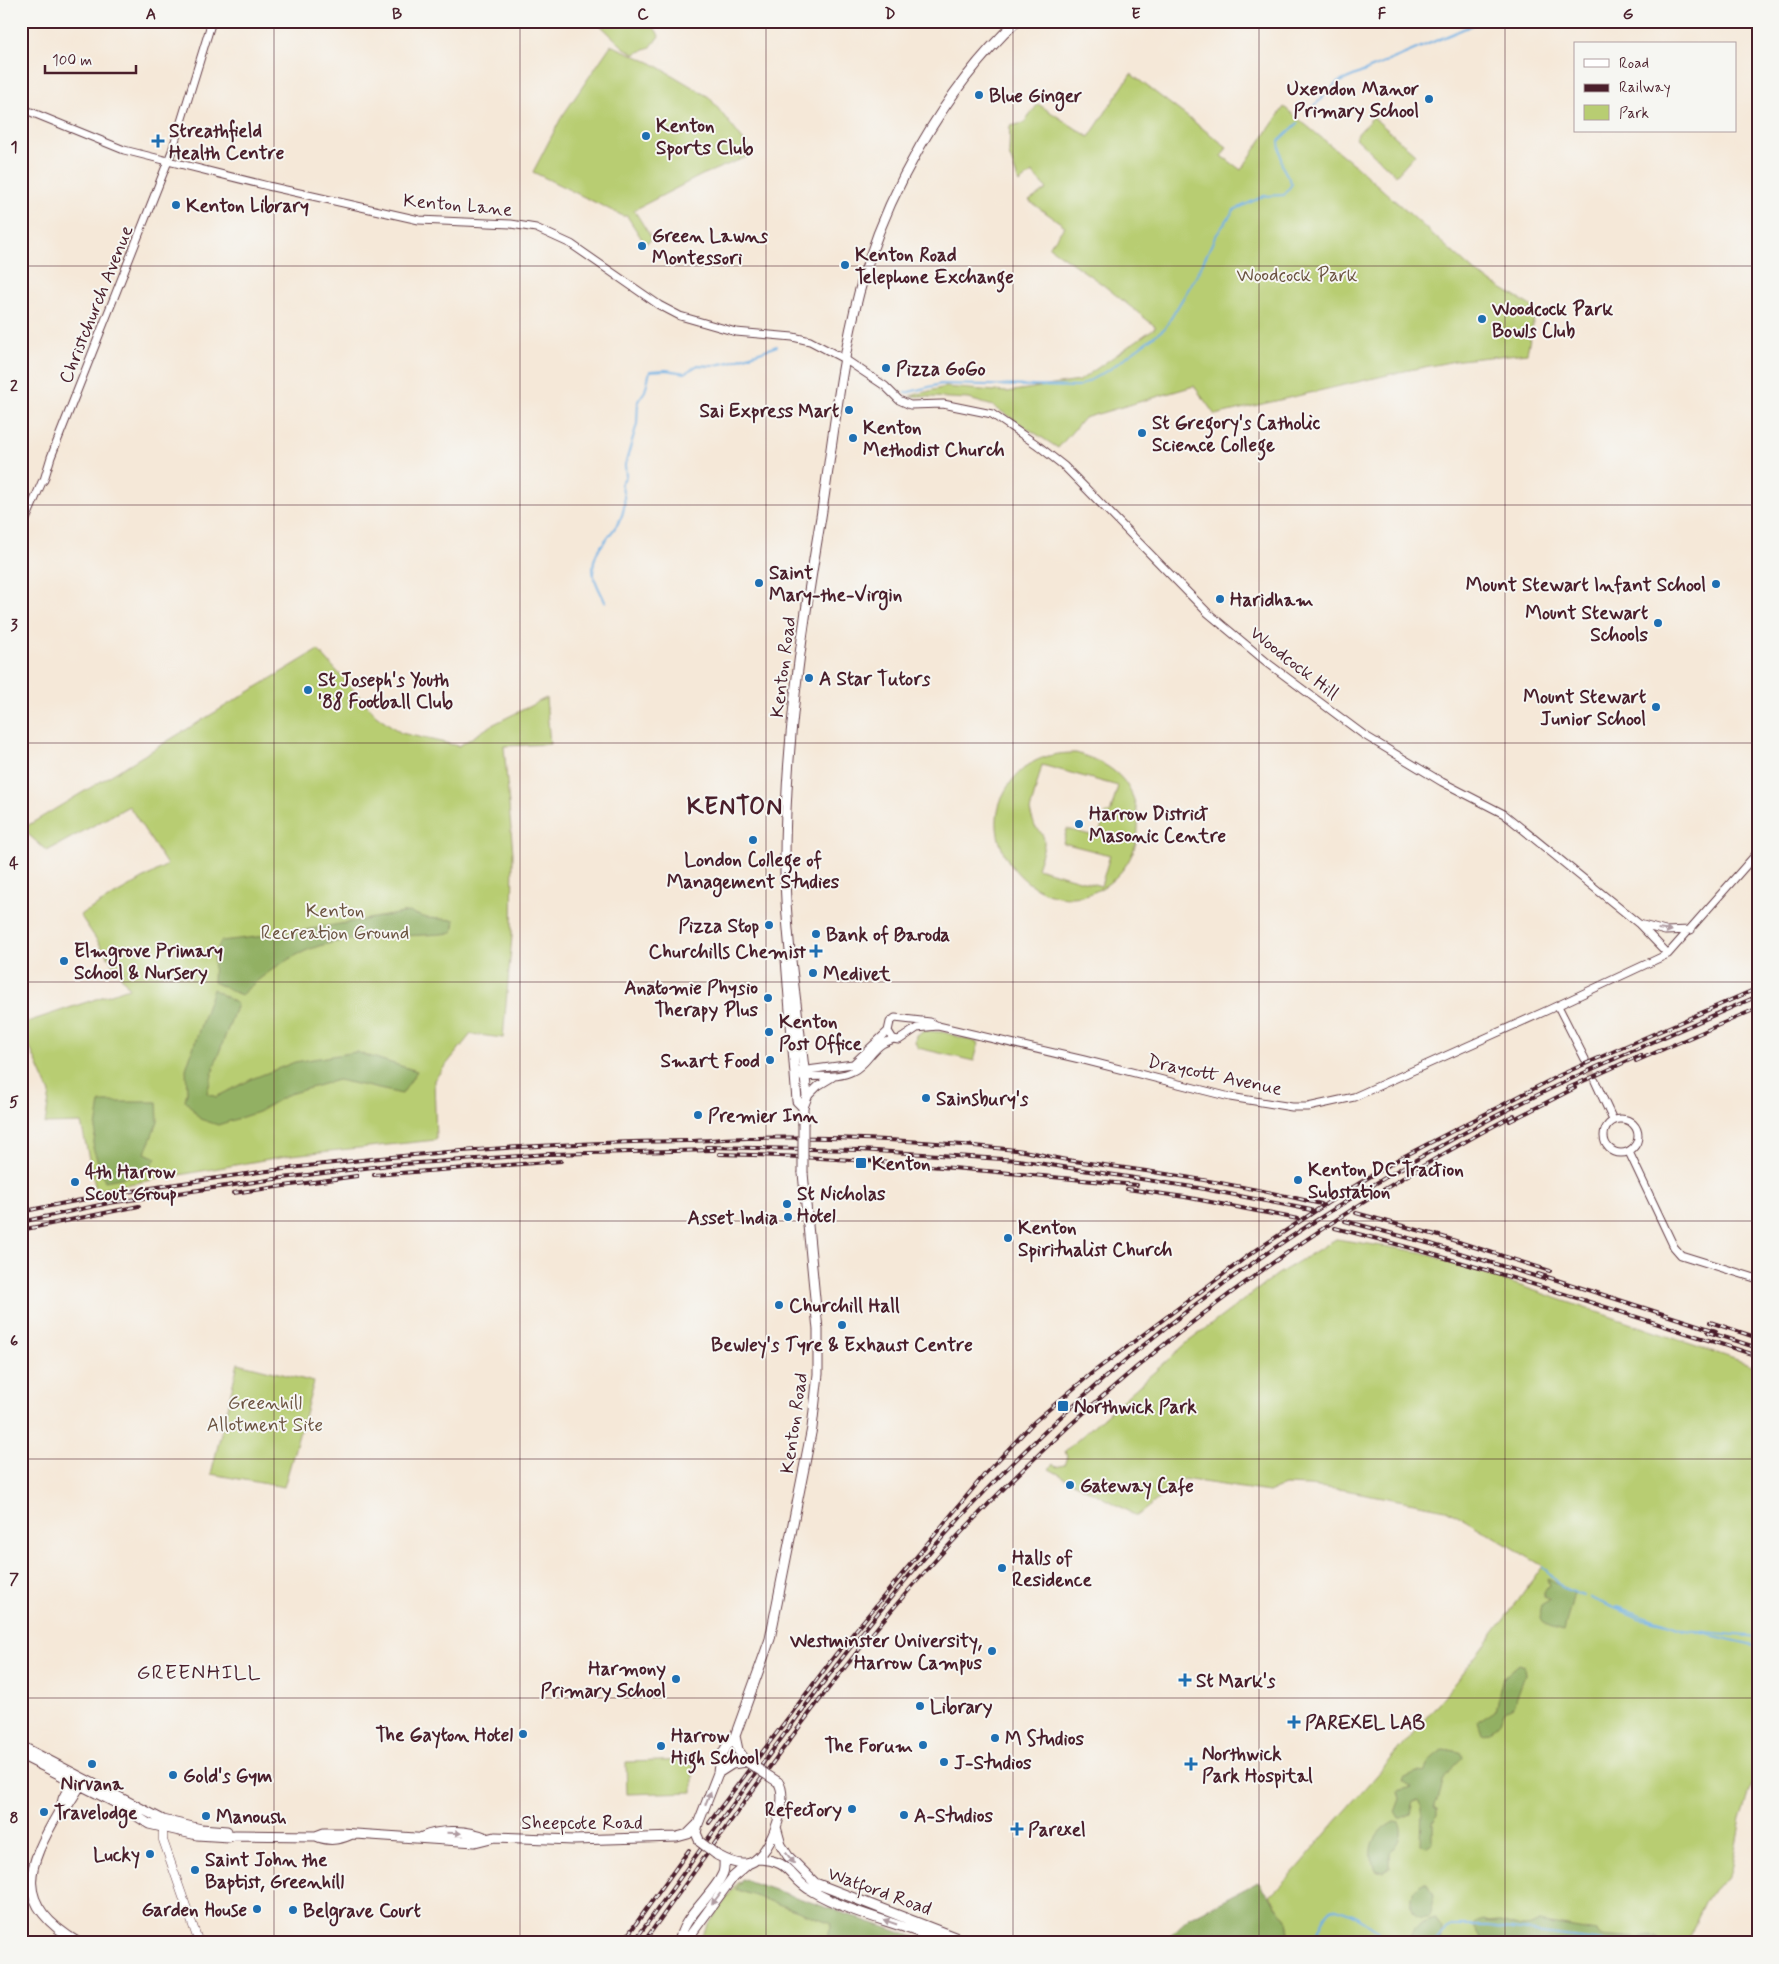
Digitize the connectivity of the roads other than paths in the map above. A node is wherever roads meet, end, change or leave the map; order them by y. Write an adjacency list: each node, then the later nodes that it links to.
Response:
1 (212, 21): 4 (street, Christchurch Avenue)
2 (1017, 21): 5 (main road, Kenton Road)
3 (21, 108): 4 (street, Kenton Lane)
4 (168, 162): 5 (street, Kenton Lane); 6 (street, Christchurch Avenue)
5 (846, 360): 8 (street, Woodcock Hill); 10 (main road, Kenton Road)
6 (21, 531)
7 (1758, 852): 9 (street)
8 (1639, 924): 9 (street, Woodcock Hill, one-way to 9); 11 (street, Woodcock Hill)
9 (1691, 930): 11 (street)
10 (790, 952): 19 (main road, Kenton Road); 20 (main road, Kenton Road)
11 (1668, 954): 12 (street, Draycott Avenue)
12 (1558, 1006): 14 (street, Draycott Avenue); 18 (street)
13 (906, 1021): 14 (street, Draycott Avenue); 15 (street, Draycott Avenue); 16 (street)
14 (938, 1026): 16 (street, Draycott Avenue)
15 (888, 1031): 17 (street); 19 (street)
16 (910, 1031): 17 (street, Draycott Avenue)
17 (893, 1039): 21 (street)
18 (1585, 1059)
19 (805, 1073): 20 (street); 21 (street); 23 (main road, Kenton Road)
20 (795, 1075): 24 (main road, Kenton Road)
21 (833, 1077): 23 (street)
22 (1595, 1081): 25 (street)
23 (807, 1097): 24 (main road, Kenton Road)
24 (803, 1107): 28 (main road, Kenton Road, bridge)
25 (1613, 1120): 26 (street); 26 (street)
26 (1629, 1152): 27 (street)
27 (1758, 1279)
28 (735, 1736): 31 (main road); 32 (main road, Kenton Road)
29 (21, 1746): 33 (main road)
30 (21, 1755): 33 (main road)
31 (747, 1762): 32 (main road); 36 (main road, bridge)
32 (718, 1774): 35 (main road, one-way to 32)
33 (79, 1780): 34 (main road, Sheepcote Road); 42 (main road)
34 (162, 1824): 37 (main road, Sheepcote Road); 43 (main road)
35 (698, 1824): 37 (main road, Sheepcote Road); 38 (main road)
36 (776, 1827): 40 (main road); 46 (main road, Watford Road, one-way to 46)
37 (677, 1837): 38 (main road, Sheepcote Road)
38 (700, 1842): 39 (main road, bridge)
39 (721, 1857): 41 (main road); 44 (main road)
40 (758, 1859): 41 (main road); 45 (main road, Watford Road, one-way to 40)
41 (748, 1864): 44 (main road, one-way to 44)
42 (79, 1943)
43 (199, 1943)
44 (681, 1943)
45 (946, 1943)
46 (970, 1943)

